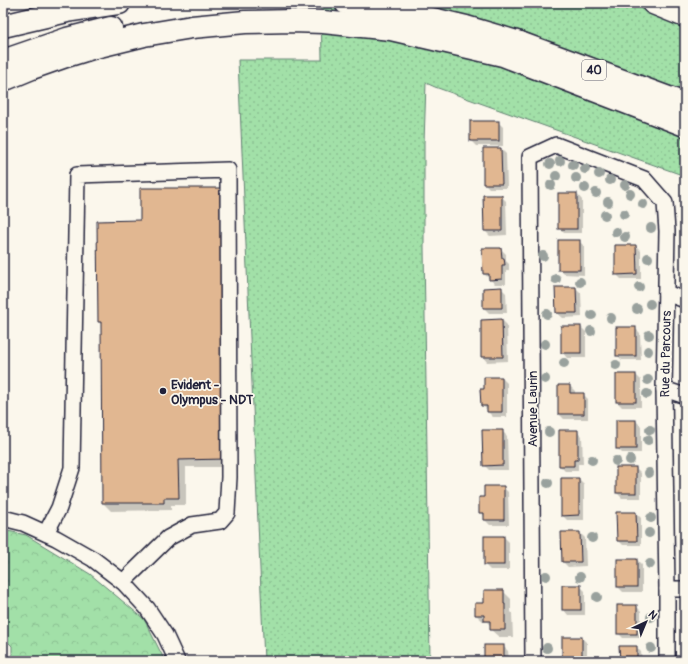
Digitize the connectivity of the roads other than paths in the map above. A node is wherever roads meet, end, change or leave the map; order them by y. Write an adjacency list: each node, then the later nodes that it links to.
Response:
1 (119, 3): 3 (highway)
2 (346, 3): 4 (highway, 40)
3 (3, 26)
4 (520, 43): 5 (highway); 7 (highway, 40)
5 (3, 61)
6 (3, 80): 8 (highway)
7 (679, 101)
8 (685, 125)
9 (530, 157): 10 (street, Rue du Parcours); 20 (street, Avenue Laurin)
10 (666, 293): 11 (street); 12 (street, Rue du Parcours)
11 (685, 300)
12 (664, 389): 13 (street); 17 (street, Rue du Parcours)
13 (685, 396)
14 (3, 518): 15 (street)
15 (46, 533): 16 (street); 16 (street)
16 (123, 582): 19 (street)
17 (667, 589): 18 (street); 21 (street, Rue du Parcours)
18 (685, 589)
19 (177, 661)
20 (533, 661)
21 (667, 661)

